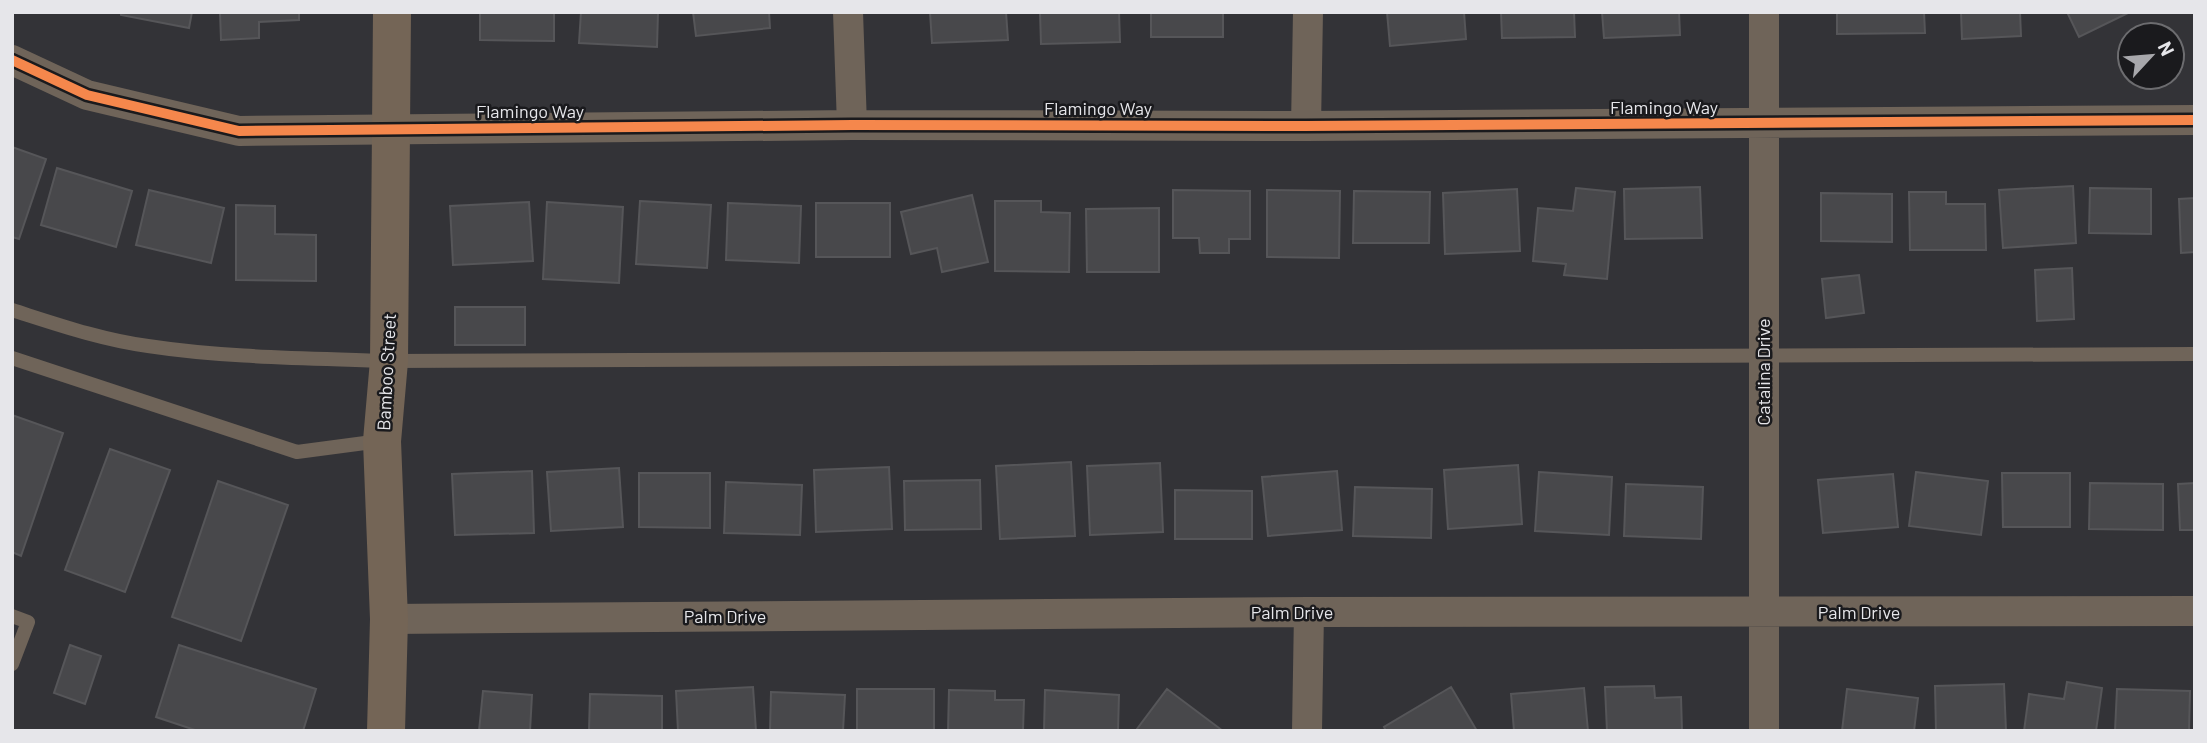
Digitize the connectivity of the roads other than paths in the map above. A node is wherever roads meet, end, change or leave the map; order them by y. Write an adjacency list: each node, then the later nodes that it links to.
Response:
1 (392, 12): 10 (street, Bamboo Street)
2 (848, 12): 8 (street)
3 (1308, 12): 9 (street)
4 (1763, 12): 7 (street, Catalina Drive)
5 (12, 60): 10 (street, Flamingo Way)
6 (2195, 120): 7 (street, Flamingo Way)
7 (1763, 124): 9 (street, Flamingo Way); 12 (street, Catalina Drive)
8 (852, 125): 9 (street, Flamingo Way); 10 (street, Flamingo Way)
9 (1306, 126)
10 (390, 129): 15 (street, Bamboo Street)
11 (12, 310): 15 (lane)
12 (1763, 354): 13 (lane); 15 (lane); 19 (street, Catalina Drive)
13 (2195, 354)
14 (12, 358): 16 (lane)
15 (389, 361): 16 (street, Bamboo Street)
16 (382, 441): 21 (street, Bamboo Street)
17 (2195, 611): 19 (street, Palm Drive)
18 (1309, 612): 19 (street, Palm Drive); 21 (street, Palm Drive); 24 (street)
19 (1763, 612): 25 (street, Catalina Drive)
20 (12, 616): 22 (lane)
21 (389, 619): 23 (street, Bamboo Street)
22 (12, 664)
23 (386, 731)
24 (1307, 731)
25 (1764, 731)

